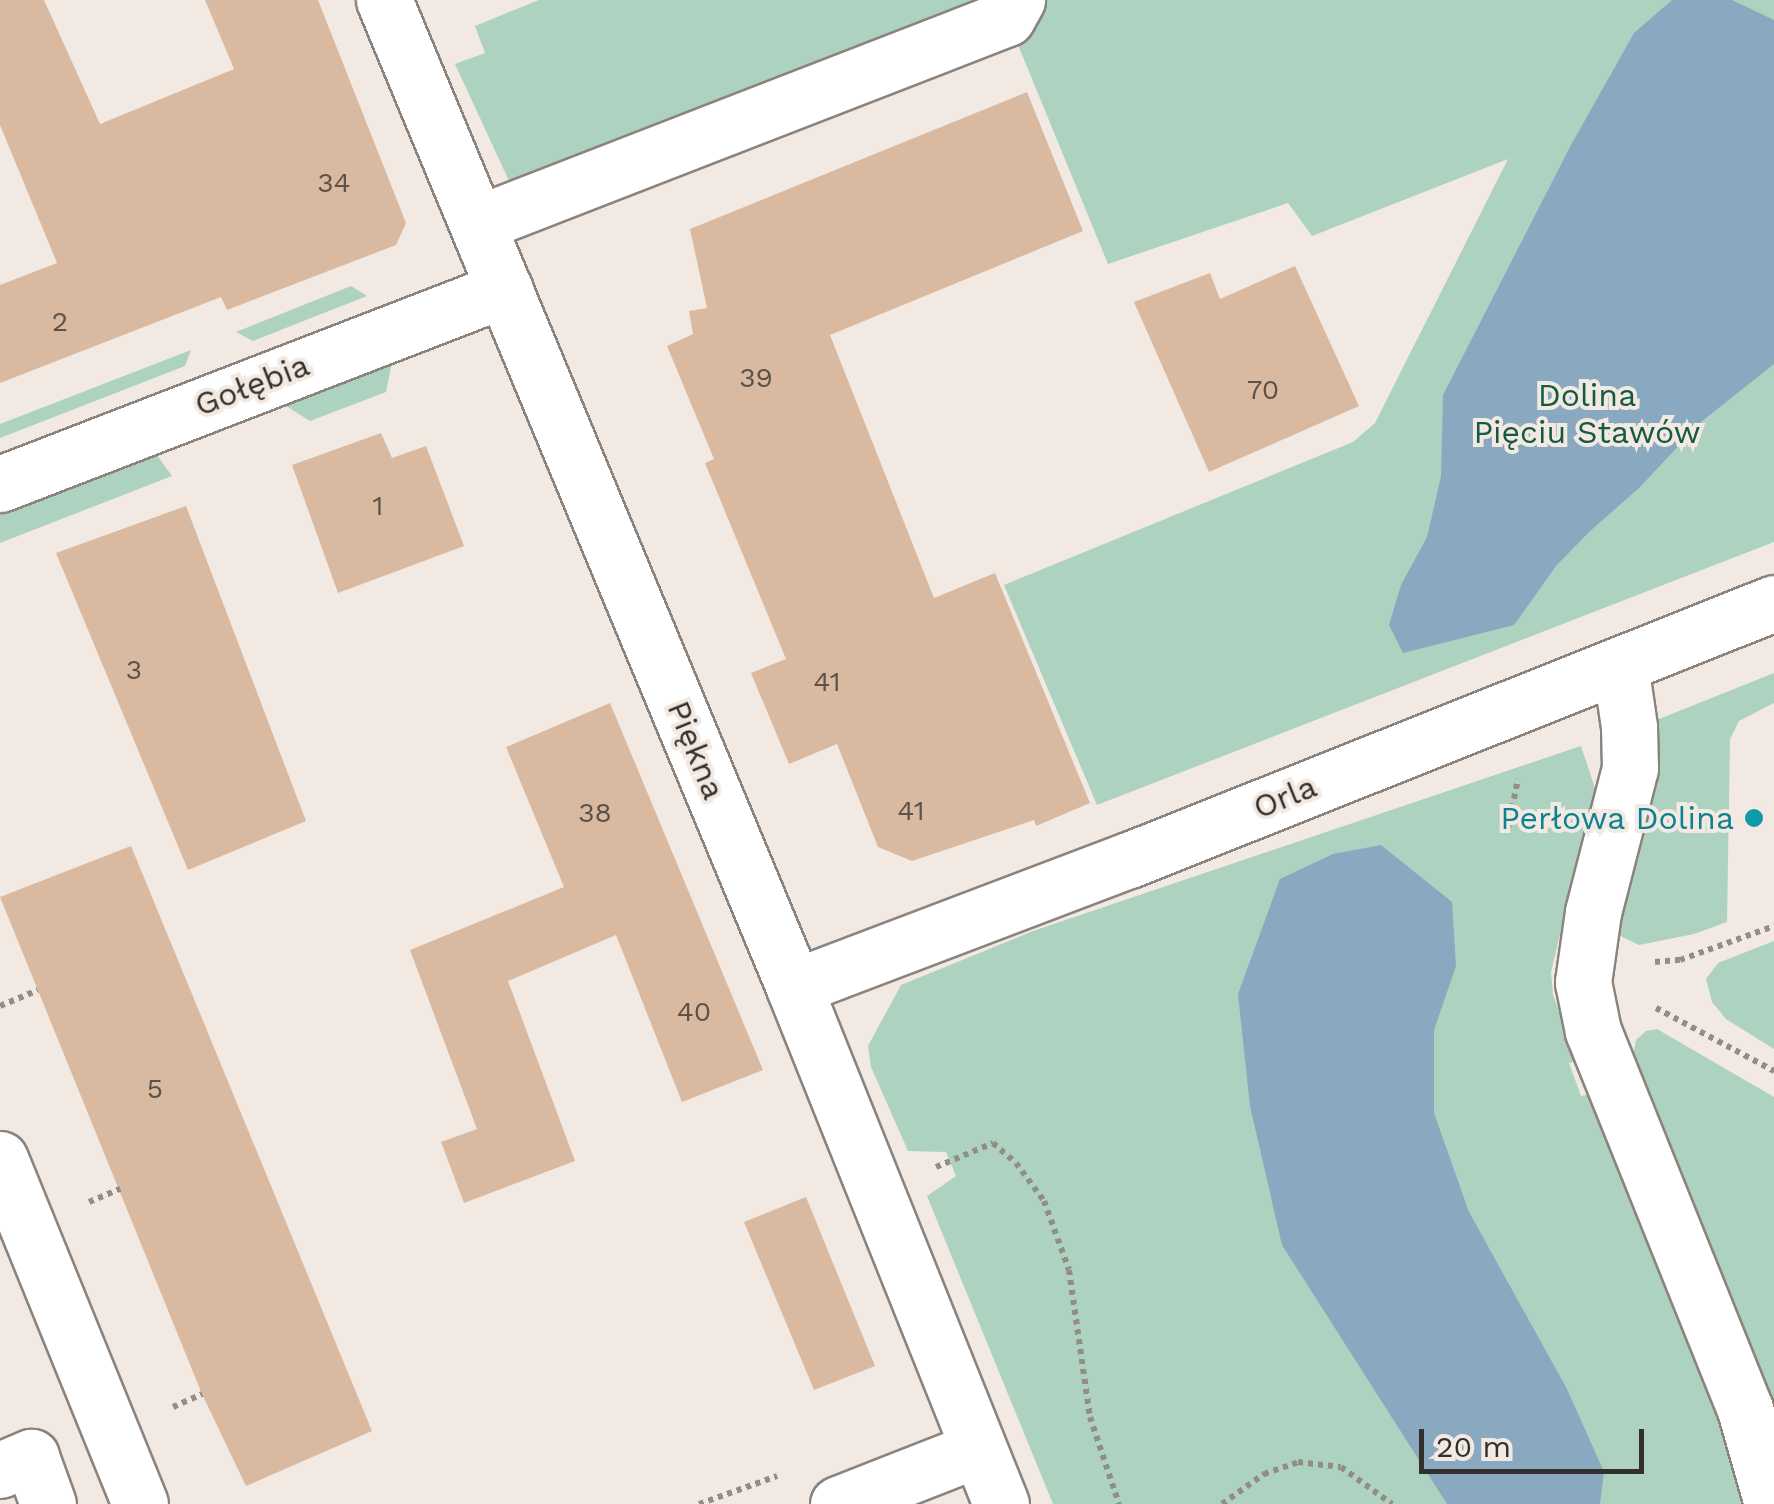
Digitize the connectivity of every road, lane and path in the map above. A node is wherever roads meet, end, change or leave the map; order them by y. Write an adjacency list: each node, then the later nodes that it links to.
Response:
1 (384, 0): 3 (street, Piękna)
2 (1017, 0): 3 (street)
3 (479, 223): 4 (street, Piękna)
4 (505, 288): 5 (street, Gołębia); 10 (street, Piękna)
5 (0, 484)
6 (1774, 603): 7 (street, Orla)
7 (1620, 665): 9 (street); 10 (street, Orla)
8 (1774, 926): 9 (path)
9 (1584, 969): 13 (path); 27 (street)
10 (794, 986): 16 (street, Piękna)
11 (38, 990): 12 (path)
12 (0, 1006)
13 (1774, 1071)
14 (0, 1159): 20 (street)
15 (933, 1168): 24 (path)
16 (978, 1449): 22 (street); 23 (street, Piękna)
17 (0, 1470): 19 (street)
18 (791, 1471): 21 (path)
19 (48, 1504)
20 (140, 1504)
21 (699, 1504)
22 (838, 1504)
23 (1001, 1504)
24 (1119, 1504)
25 (1222, 1504): 26 (path)
26 (1392, 1504)
27 (1772, 1504)

